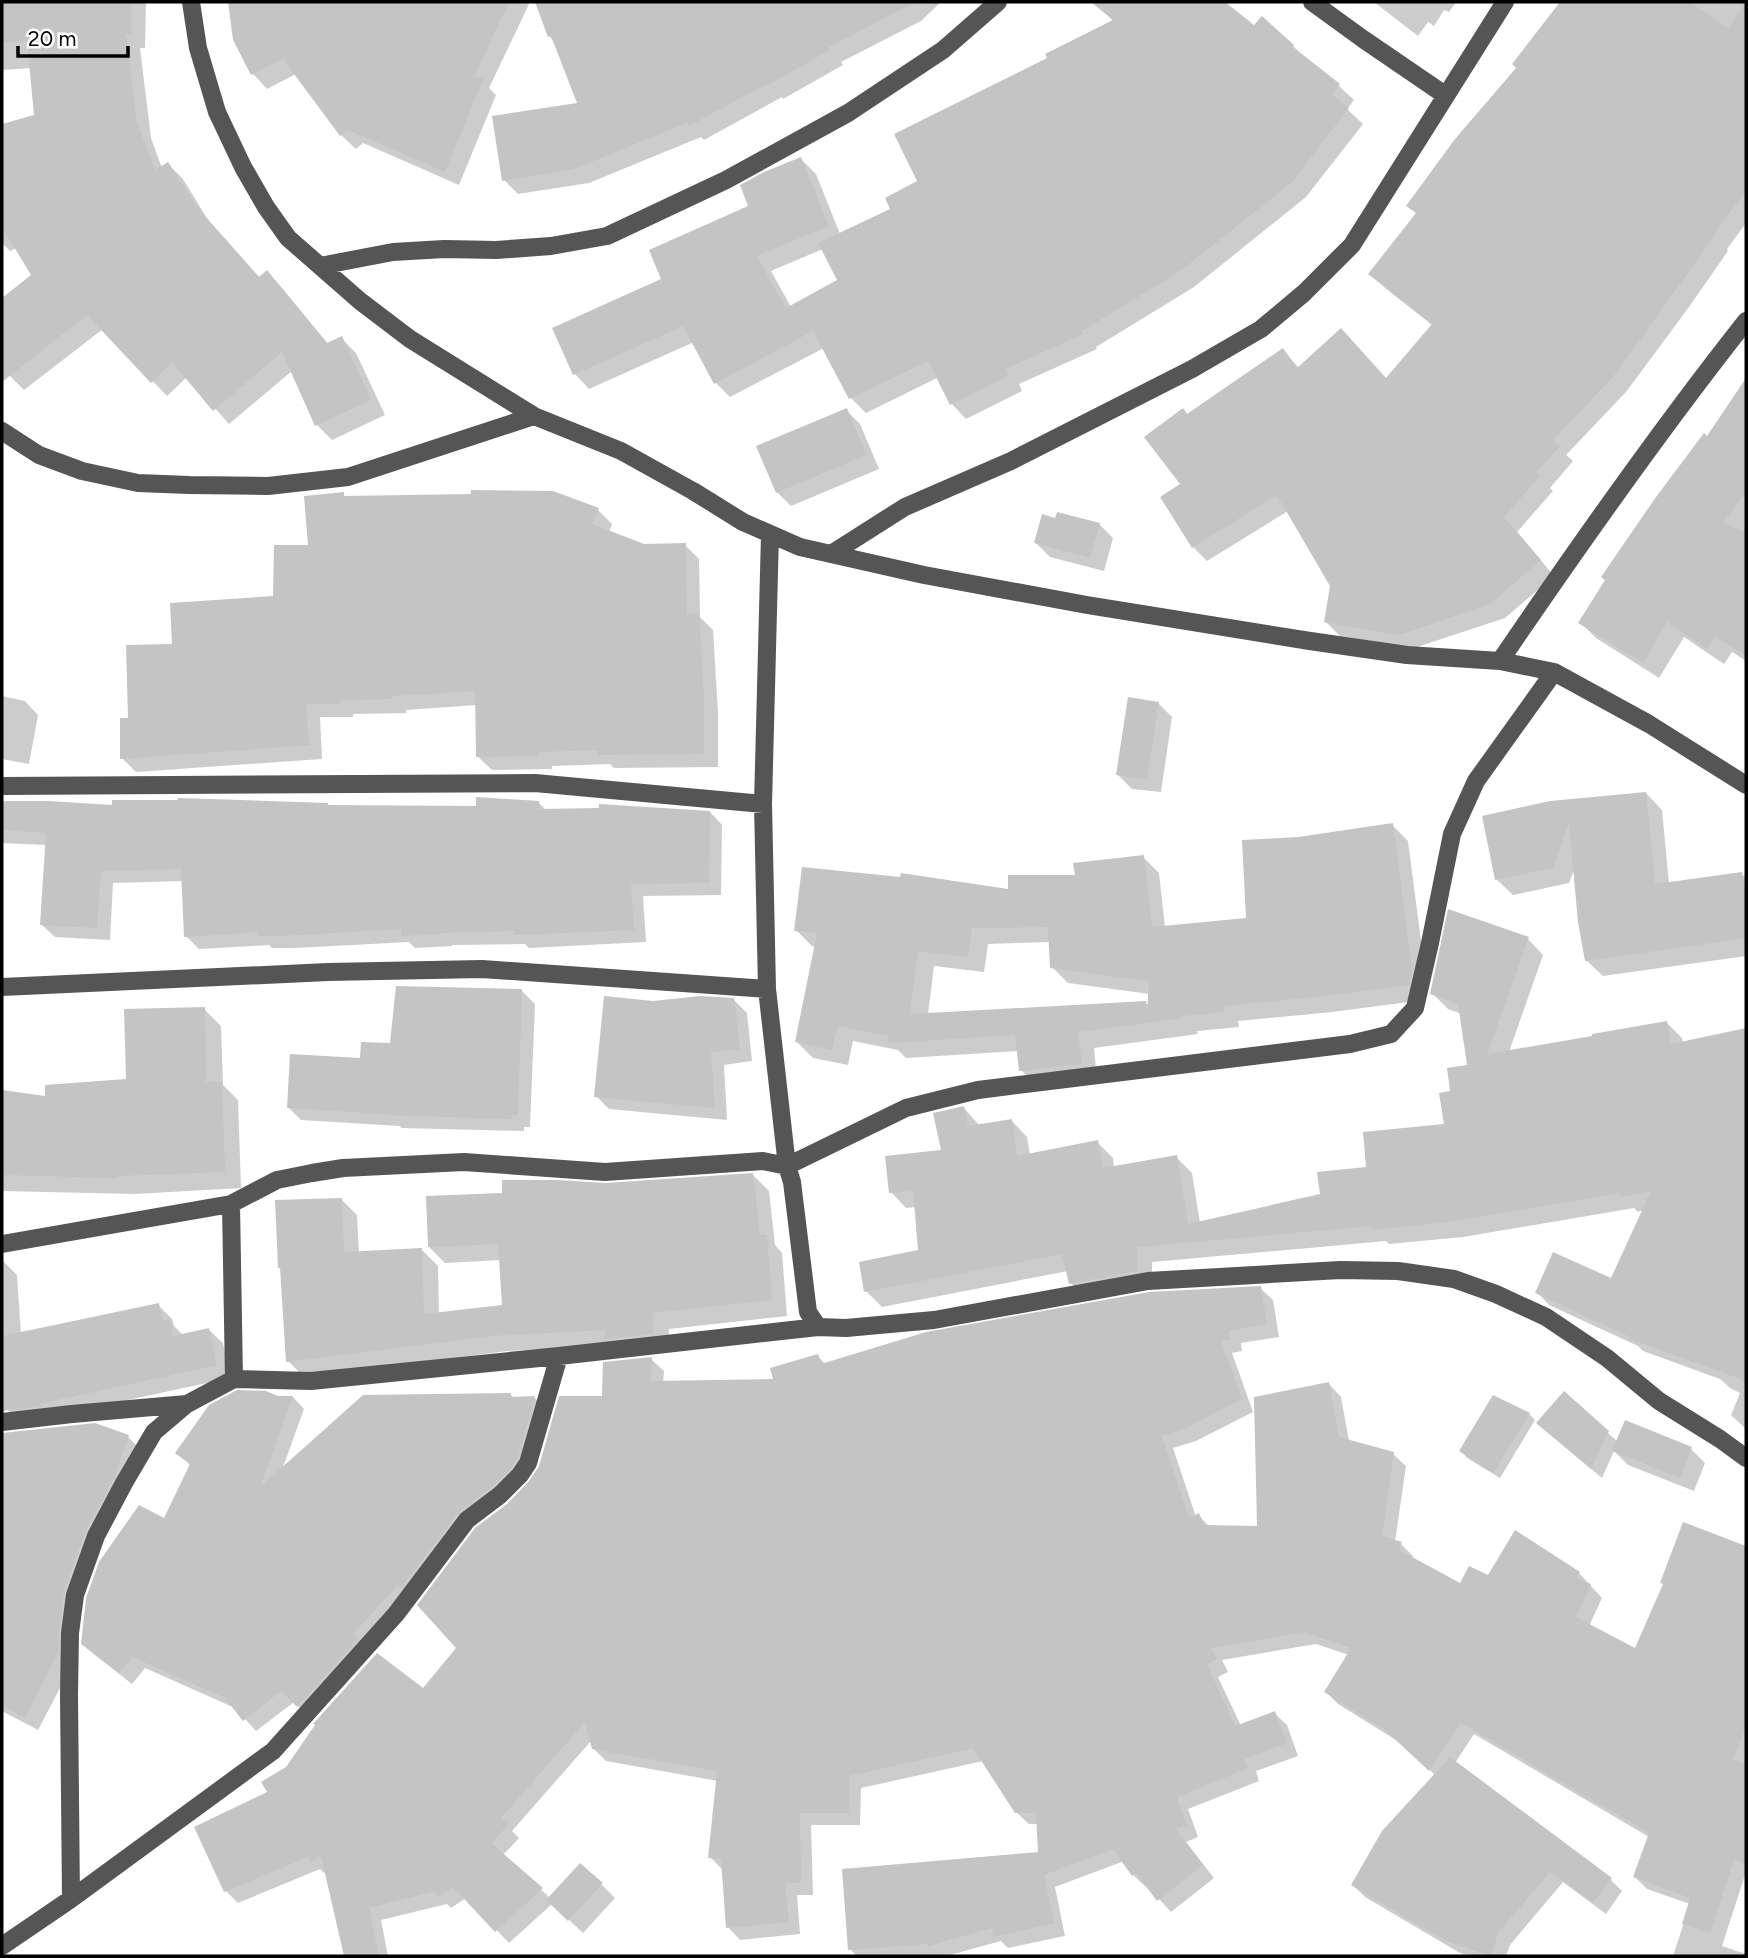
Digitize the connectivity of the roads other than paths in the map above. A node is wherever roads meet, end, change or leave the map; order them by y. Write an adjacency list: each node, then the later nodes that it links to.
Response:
1 (191, 2): 6 (street)
2 (998, 2): 6 (street)
3 (1312, 2): 5 (street)
4 (1505, 2): 5 (street)
5 (1445, 95): 11 (street)
6 (320, 266): 8 (street)
7 (1746, 321): 12 (street)
8 (534, 415): 9 (street); 10 (street)
9 (2, 431)
10 (770, 534): 11 (street); 16 (street)
11 (831, 554): 12 (street)
12 (1500, 661): 13 (street)
13 (1554, 672): 14 (street); 19 (street)
14 (1746, 785)
15 (2, 786): 16 (street)
16 (763, 804): 18 (street)
17 (2, 986): 18 (street)
18 (767, 989): 19 (street)
19 (788, 1166): 20 (street); 22 (street)
20 (231, 1205): 21 (street); 24 (street)
21 (2, 1244)
22 (818, 1327): 23 (street); 27 (street)
23 (559, 1356): 24 (street); 28 (street)
24 (234, 1379): 25 (street)
25 (187, 1404): 26 (street); 28 (street)
26 (2, 1422)
27 (1746, 1458)
28 (71, 1899): 29 (street)
29 (2, 1946)

